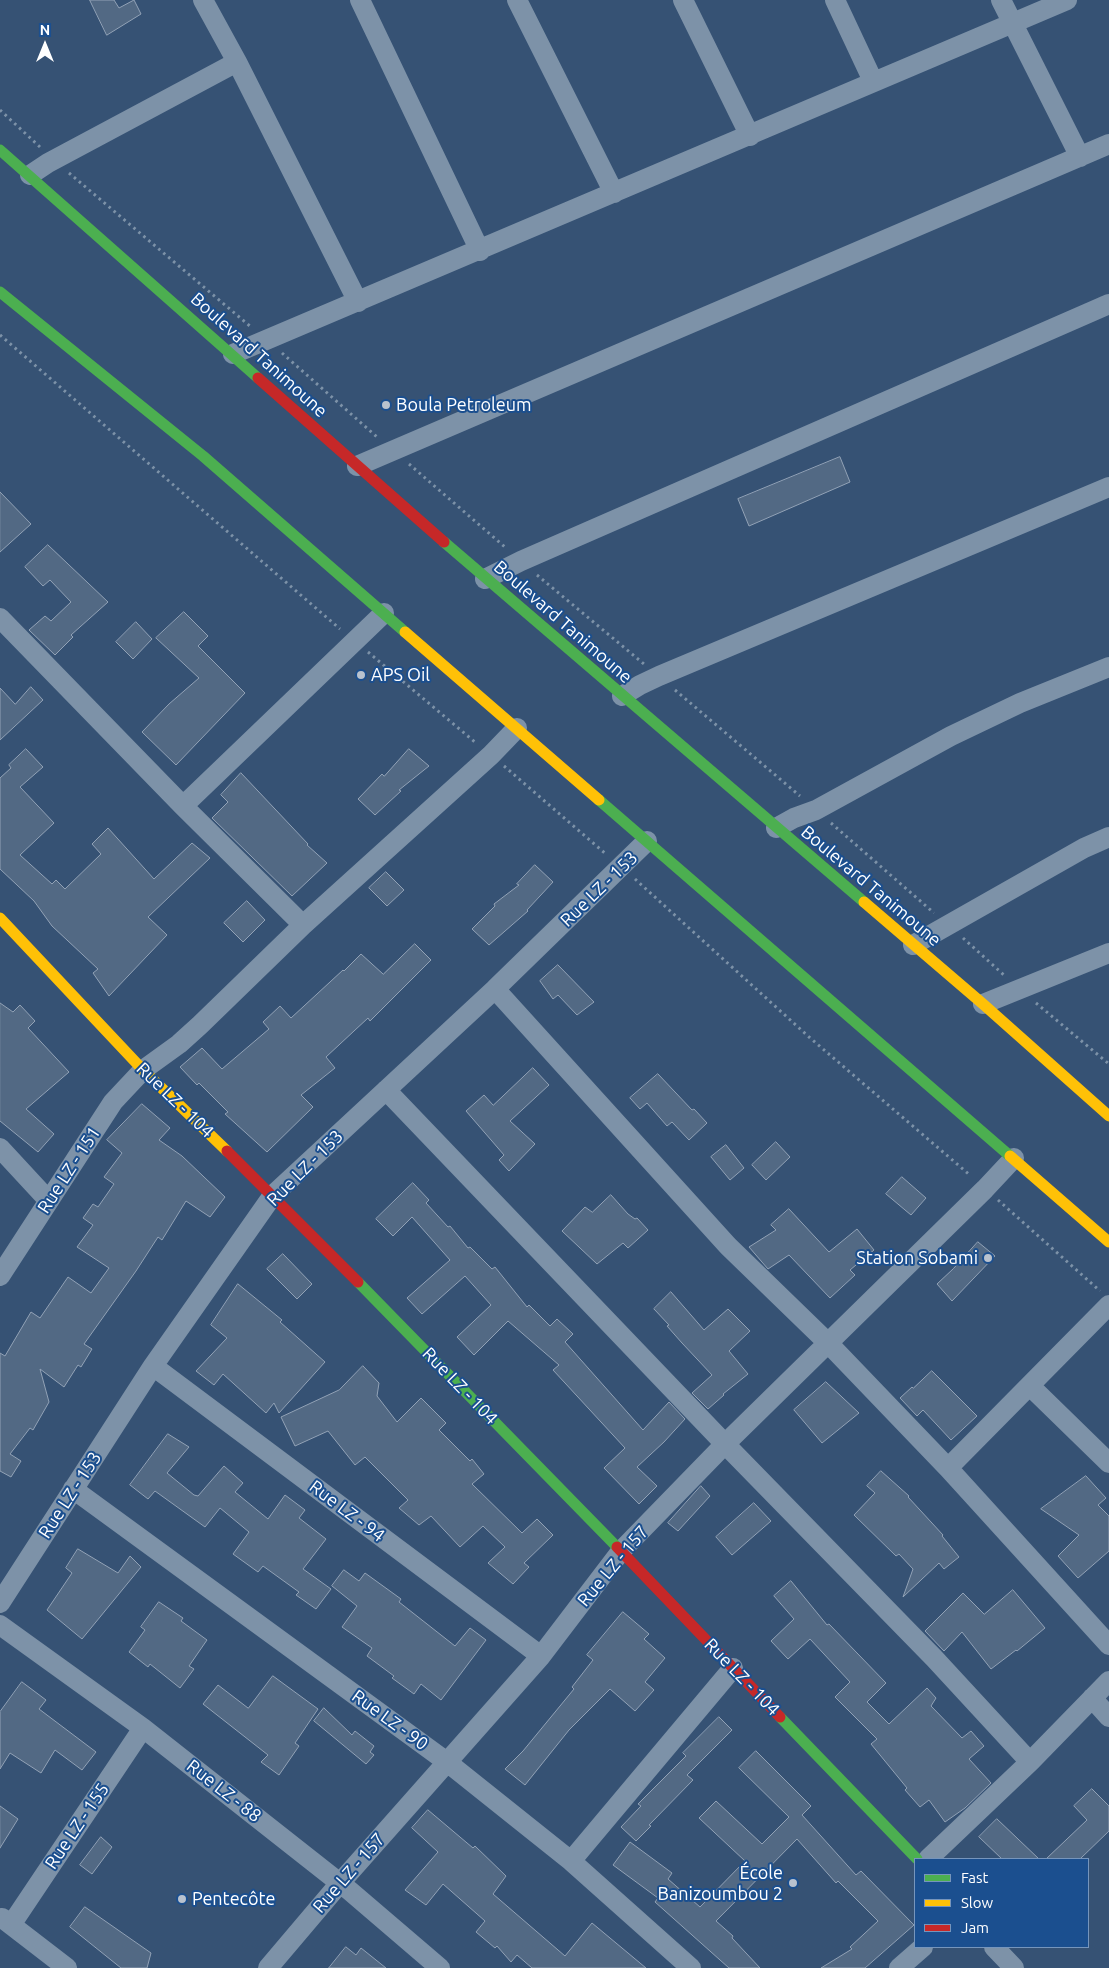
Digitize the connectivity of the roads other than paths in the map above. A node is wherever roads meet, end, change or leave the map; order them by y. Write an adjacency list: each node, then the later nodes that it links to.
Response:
1 (203, 0): 9 (street)
2 (360, 0): 17 (street)
3 (517, 0): 16 (street)
4 (683, 0): 11 (street)
5 (835, 0): 10 (street)
6 (1001, 0): 8 (street)
7 (1067, 0): 8 (street)
8 (1013, 23): 10 (street); 14 (street)
9 (238, 62): 15 (street); 19 (street)
10 (873, 81): 11 (street)
11 (750, 136): 16 (street)
12 (1109, 144): 14 (street)
13 (0, 150): 15 (main road, Boulevard Tanimoune)
14 (1080, 157): 22 (street)
15 (30, 175): 21 (main road, Boulevard Tanimoune)
16 (614, 193): 17 (street)
17 (480, 250): 19 (street)
18 (1, 295): 25 (main road)
19 (358, 302): 21 (street)
20 (1109, 304): 24 (street)
21 (232, 354): 22 (main road, Boulevard Tanimoune)
22 (357, 466): 24 (main road, Boulevard Tanimoune)
23 (1109, 487): 28 (street)
24 (485, 578): 28 (main road, Boulevard Tanimoune)
25 (384, 613): 29 (main road); 30 (street)
26 (0, 618): 30 (street)
27 (1109, 667): 31 (street)
28 (622, 696): 31 (main road, Boulevard Tanimoune)
29 (517, 728): 33 (main road); 35 (street, Rue LZ - 151)
30 (183, 806): 35 (street)
31 (776, 828): 36 (main road, Boulevard Tanimoune)
32 (1109, 837): 36 (street)
33 (647, 841): 38 (street, Rue LZ - 153); 44 (main road)
34 (0, 918): 40 (main road, Rue LZ - 104)
35 (303, 925): 40 (street, Rue LZ - 151)
36 (913, 945): 39 (main road, Boulevard Tanimoune)
37 (1109, 953): 39 (street)
38 (495, 989): 41 (street, Rue LZ - 153); 50 (street)
39 (983, 1004): 42 (main road, Boulevard Tanimoune)
40 (144, 1070): 45 (main road, Rue LZ - 104); 46 (street, Rue LZ - 151)
41 (386, 1090): 45 (street, Rue LZ - 153); 53 (street)
42 (1109, 1116)
43 (0, 1148): 46 (street)
44 (1014, 1158): 47 (main road); 50 (street, Rue LZ - 157)
45 (273, 1195): 51 (street, Rue LZ - 153); 57 (main road, Rue LZ - 104)
46 (49, 1201): 48 (street, Rue LZ - 151)
47 (1109, 1242)
48 (0, 1276)
49 (1105, 1299): 52 (street)
50 (829, 1344): 53 (street, Rue LZ - 157); 55 (street)
51 (153, 1366): 56 (street, Rue LZ - 153); 61 (street, Rue LZ - 94)
52 (1030, 1386): 54 (street); 55 (street)
53 (726, 1444): 57 (street, Rue LZ - 157); 68 (street)
54 (1109, 1463)
55 (948, 1468): 60 (street)
56 (74, 1490): 58 (street, Rue LZ - 153); 67 (street, Rue LZ - 90)
57 (621, 1551): 61 (street, Rue LZ - 157); 62 (main road, Rue LZ - 104)
58 (0, 1602)
59 (0, 1625): 66 (street, Rue LZ - 88)
60 (1109, 1645)
61 (541, 1656): 67 (street, Rue LZ - 157)
62 (734, 1668): 69 (main road, Rue LZ - 104); 71 (street)
63 (1109, 1681): 64 (street)
64 (1092, 1698): 65 (street); 68 (street)
65 (1109, 1717)
66 (143, 1728): 72 (street, Rue LZ - 88); 73 (street, Rue LZ - 155)
67 (447, 1762): 71 (street, Rue LZ - 90); 72 (street, Rue LZ - 157)
68 (1030, 1762): 70 (street)
69 (916, 1858)
70 (929, 1858)
71 (571, 1861): 76 (street, Rue LZ - 90)
72 (340, 1882): 78 (street, Rue LZ - 157); 79 (street, Rue LZ - 88)
73 (5, 1921): 77 (street)
74 (922, 1948): 80 (street)
75 (995, 1948): 81 (street)
76 (689, 1967)
77 (67, 1968)
78 (268, 1968)
79 (440, 1968)
80 (899, 1968)
81 (1014, 1968)

